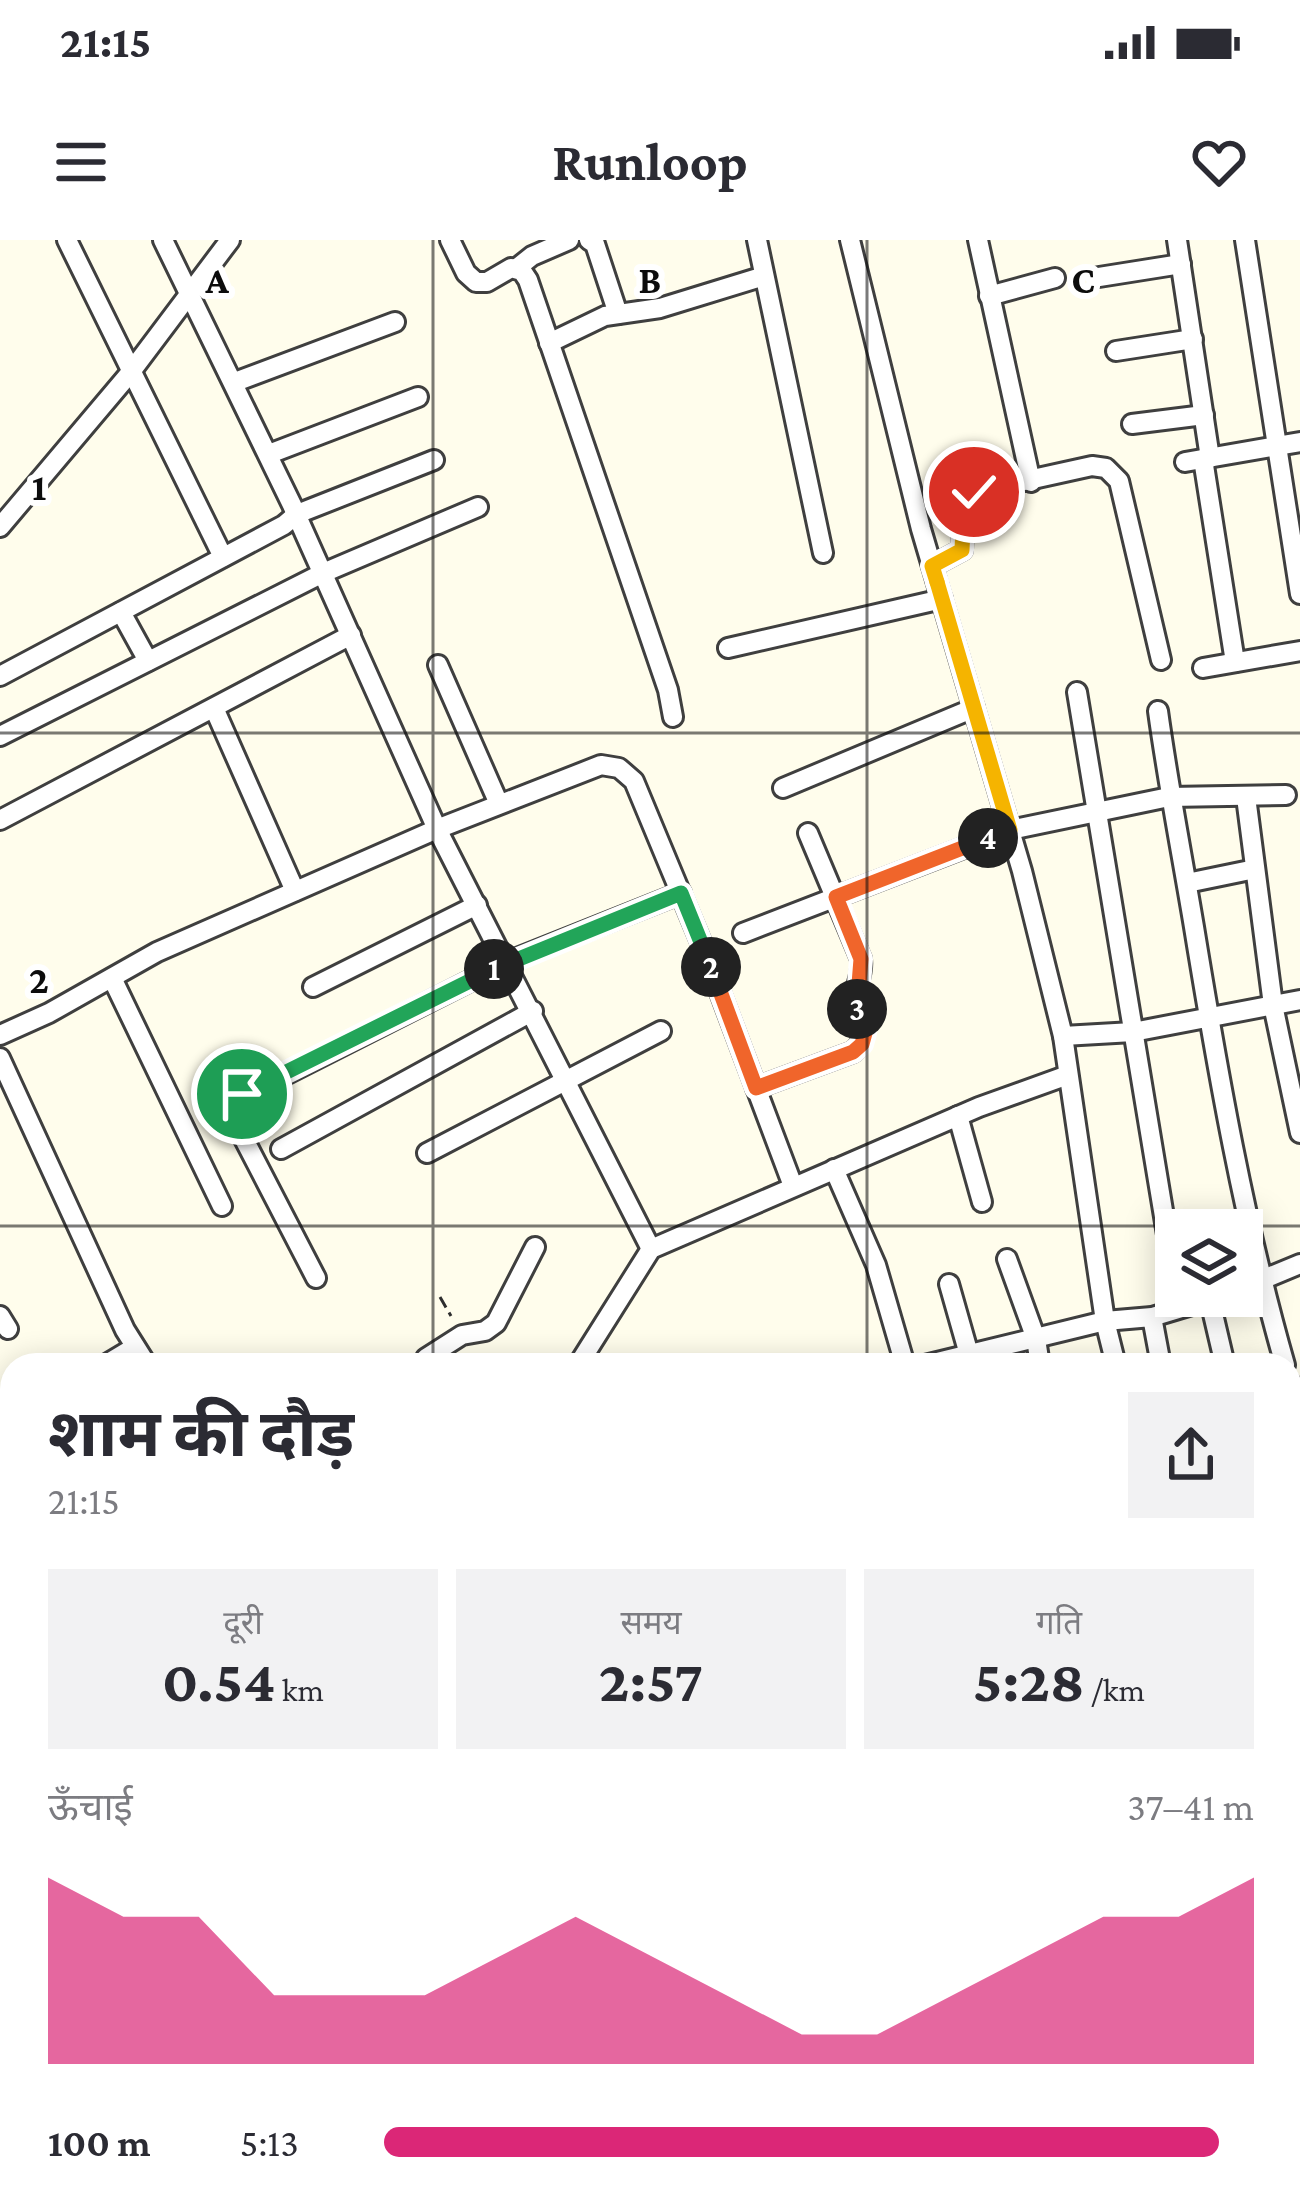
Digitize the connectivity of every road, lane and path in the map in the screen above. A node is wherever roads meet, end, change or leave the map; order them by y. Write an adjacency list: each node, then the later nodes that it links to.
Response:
1 (67, 240): 24 (street)
2 (163, 240): 17 (street)
3 (230, 240): 17 (street)
4 (450, 240): 13 (street)
5 (569, 240): 13 (street)
6 (590, 240): 19 (street)
7 (757, 240): 14 (street)
8 (850, 240): 40 (street)
9 (978, 240): 18 (street)
10 (1178, 240): 12 (street)
11 (1244, 240): 30 (street)
12 (1181, 264): 15 (street); 21 (street)
13 (517, 268): 22 (street)
14 (764, 276): 19 (street); 38 (street)
15 (1099, 277)
16 (1055, 278): 18 (street)
17 (188, 294): 24 (street); 25 (street)
18 (989, 296): 34 (street)
19 (618, 314): 22 (street)
20 (395, 322): 25 (street)
21 (1192, 339): 23 (street); 27 (street)
22 (549, 343): 58 (street)
23 (1116, 351)
24 (130, 373): 37 (street); 39 (street)
25 (235, 382): 31 (street)
26 (418, 397): 31 (street)
27 (1204, 415): 28 (street); 33 (street)
28 (1132, 424)
29 (1300, 442): 30 (street)
30 (1278, 446): 33 (street); 42 (street)
31 (268, 454): 36 (street)
32 (434, 460): 36 (street)
33 (1199, 460): 50 (street)
34 (1031, 482): 40 (street); 48 (street)
35 (478, 507): 41 (street)
36 (297, 514): 39 (street); 41 (street)
37 (0, 527)
38 (823, 553)
39 (223, 557): 44 (street)
40 (932, 566): 43 (street)
41 (322, 573): 45 (street); 49 (street)
42 (1300, 594)
43 (942, 599): 46 (street); 56 (street)
44 (121, 611): 49 (street); 53 (street)
45 (351, 635): 55 (street); 67 (street)
46 (728, 648)
47 (1300, 651): 50 (street)
48 (1161, 660)
49 (148, 661): 59 (street)
50 (1235, 662): 52 (street)
51 (439, 665): 64 (street)
52 (1203, 668)
53 (0, 676)
54 (1077, 692): 65 (street)
55 (214, 708): 66 (street); 72 (street)
56 (974, 708): 60 (street); 68 (street)
57 (1158, 711): 62 (street)
58 (673, 717)
59 (0, 736)
60 (783, 788)
61 (1286, 795): 63 (street)
62 (1169, 797): 63 (street); 65 (street); 71 (street)
63 (1246, 797): 70 (street)
64 (499, 804): 67 (street); 73 (street)
65 (1096, 815): 68 (street); 85 (street)
66 (0, 820)
67 (437, 830): 72 (street); 75 (street)
68 (1010, 830): 74 (street); 87 (street)
69 (808, 833): 74 (street)
70 (1255, 869): 71 (street); 81 (street)
71 (1186, 883): 83 (street)
72 (296, 892): 78 (street)
73 (681, 893): 77 (street); 91 (street)
74 (836, 897): 76 (street); 91 (street)
75 (477, 905): 77 (street); 79 (street)
76 (743, 933)
77 (507, 962): 82 (street); 106 (street)
78 (112, 978): 86 (street); 99 (street)
79 (313, 987)
80 (1300, 1000): 81 (street)
81 (1273, 1005): 83 (street); 93 (street)
82 (532, 1011): 90 (street); 94 (street)
83 (1209, 1019): 85 (street); 101 (street)
84 (661, 1030): 90 (street)
85 (1133, 1032): 87 (street); 100 (street)
86 (0, 1035)
87 (1063, 1036): 89 (street)
88 (0, 1058): 117 (street)
89 (1068, 1075): 92 (street); 114 (street)
90 (564, 1078): 95 (street); 103 (street)
91 (756, 1088): 97 (street)
92 (958, 1116): 96 (street); 98 (street)
93 (1300, 1133)
94 (281, 1148)
95 (427, 1153)
96 (834, 1169): 97 (street); 122 (street)
97 (793, 1186): 103 (street)
98 (982, 1202)
99 (221, 1206)
100 (1163, 1209)
101 (1239, 1209)
102 (536, 1247): 115 (street)
103 (651, 1249): 121 (street)
104 (1007, 1258): 116 (street)
105 (1300, 1264): 107 (street)
106 (316, 1278)
107 (1263, 1279)
108 (949, 1284): 123 (street)
109 (440, 1297): 115 (path)
110 (1263, 1313): 129 (street)
111 (1155, 1315): 112 (street)
112 (1152, 1317): 114 (street); 127 (street)
113 (1218, 1317): 128 (street)
114 (1105, 1322): 116 (street); 126 (street)
115 (462, 1335): 120 (street)
116 (1036, 1339): 124 (street); 125 (street)
117 (135, 1346): 118 (street); 119 (street)
118 (124, 1353)
119 (139, 1353)
120 (440, 1353)
121 (586, 1353)
122 (902, 1353)
123 (970, 1353)
124 (988, 1353)
125 (1038, 1353)
126 (1113, 1353)
127 (1159, 1353)
128 (1223, 1353)
129 (1280, 1353)

